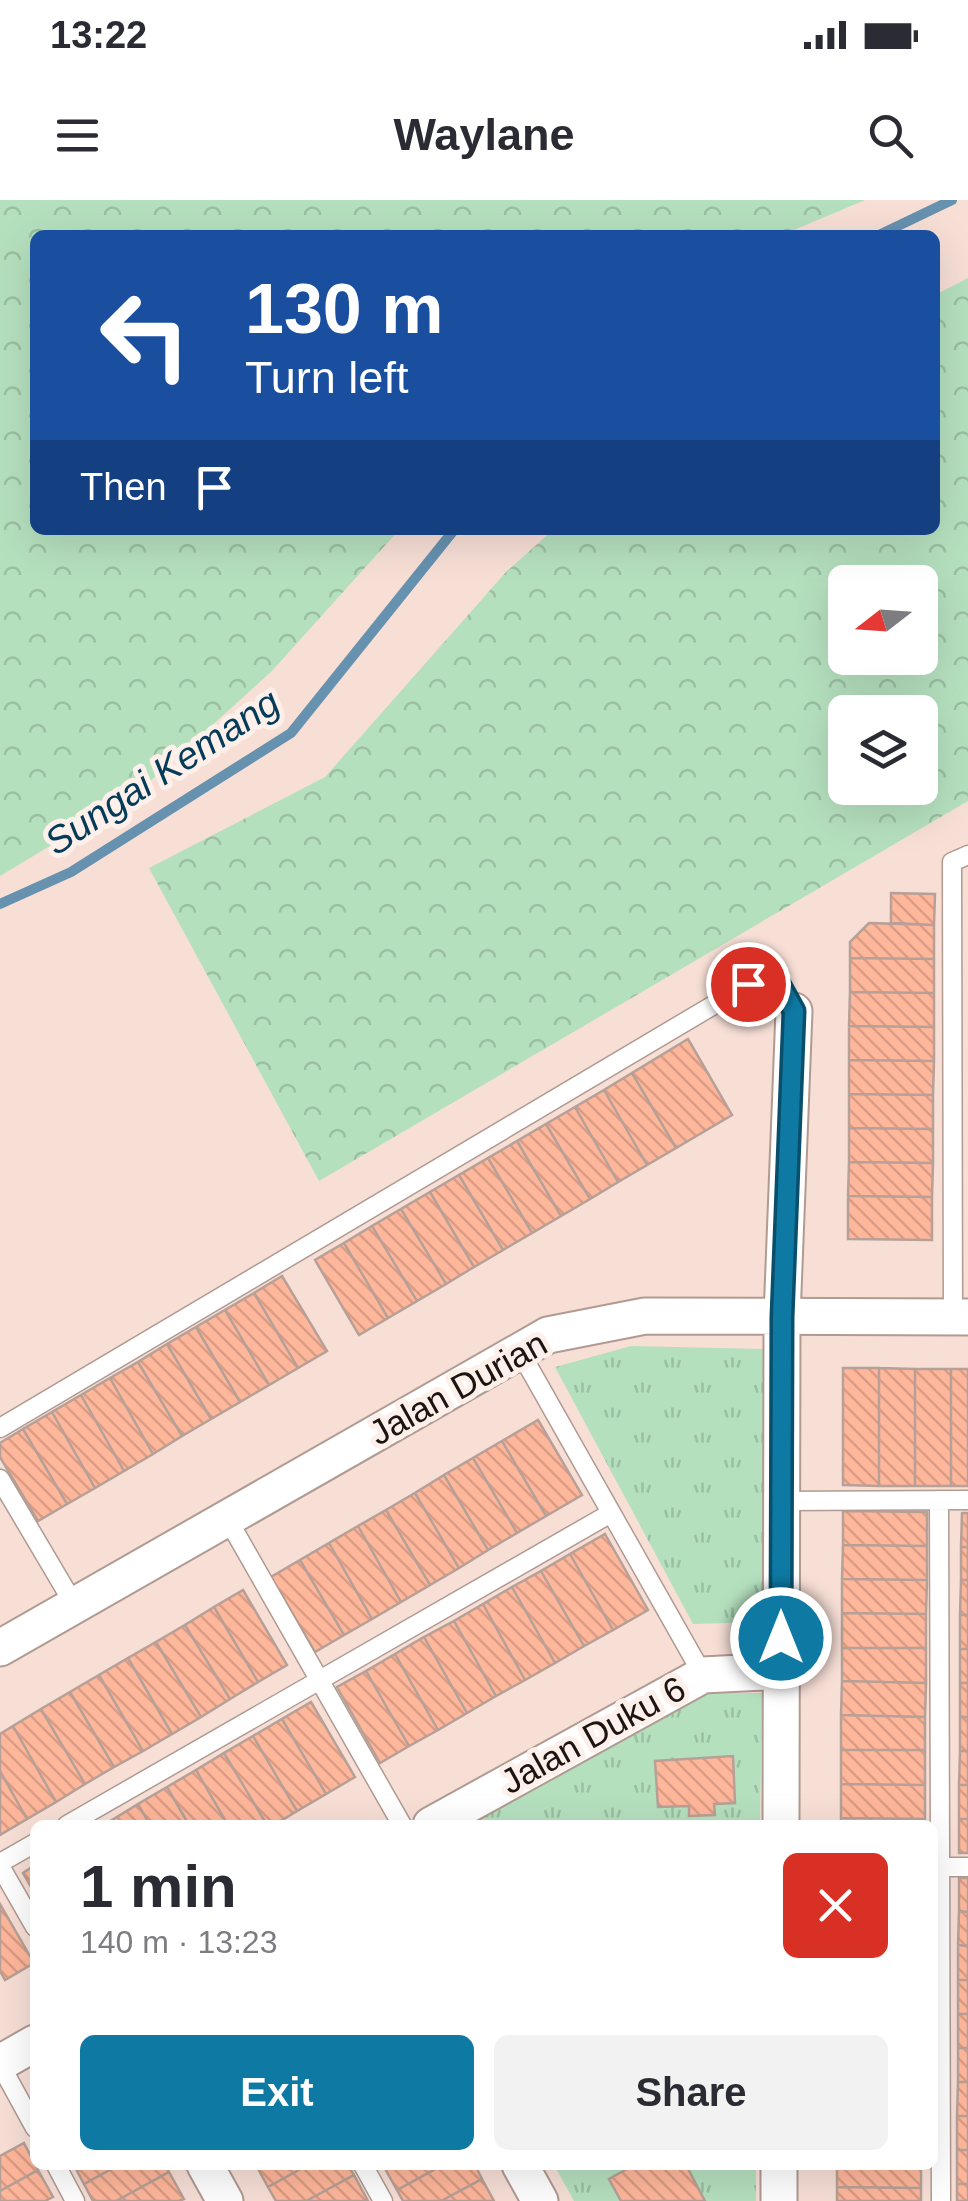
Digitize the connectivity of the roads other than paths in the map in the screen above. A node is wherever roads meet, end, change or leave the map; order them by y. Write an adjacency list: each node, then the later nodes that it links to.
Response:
1 (968, 855): 4 (lane)
2 (794, 1011): 3 (street); 6 (lane)
3 (782, 1317): 4 (street, Jalan Durian); 5 (street, Jalan Durian); 8 (street)
4 (960, 1318)
5 (518, 1350): 11 (lane); 12 (street, Jalan Durian)
6 (0, 1428)
7 (0, 1479): 13 (lane)
8 (781, 1500): 9 (lane); 15 (street)
9 (939, 1500): 10 (lane); 22 (lane)
10 (968, 1500)
11 (611, 1513): 16 (lane); 17 (lane)
12 (227, 1518): 13 (street, Jalan Durian); 17 (lane)
13 (75, 1606): 14 (street, Jalan Durian)
14 (0, 1648)
15 (781, 1671): 16 (street); 21 (street)
16 (703, 1675): 20 (street, Jalan Duku 6)
17 (319, 1680): 18 (lane); 19 (lane)
18 (76, 1820)
19 (399, 1820)
20 (440, 1820)
21 (780, 1820)
22 (936, 1820)
23 (30, 1846): 24 (lane)
24 (0, 1865): 27 (lane)
25 (968, 1867): 26 (lane)
26 (938, 1868)
27 (30, 1918)
28 (938, 2001): 42 (lane)
29 (30, 2047): 30 (street)
30 (0, 2063): 31 (lane)
31 (30, 2119)
32 (59, 2170): 37 (lane)
33 (209, 2170): 38 (street)
34 (366, 2170): 39 (lane)
35 (523, 2170): 40 (street)
36 (779, 2170): 41 (street)
37 (75, 2201)
38 (225, 2201)
39 (382, 2201)
40 (540, 2201)
41 (779, 2201)
42 (941, 2201)

